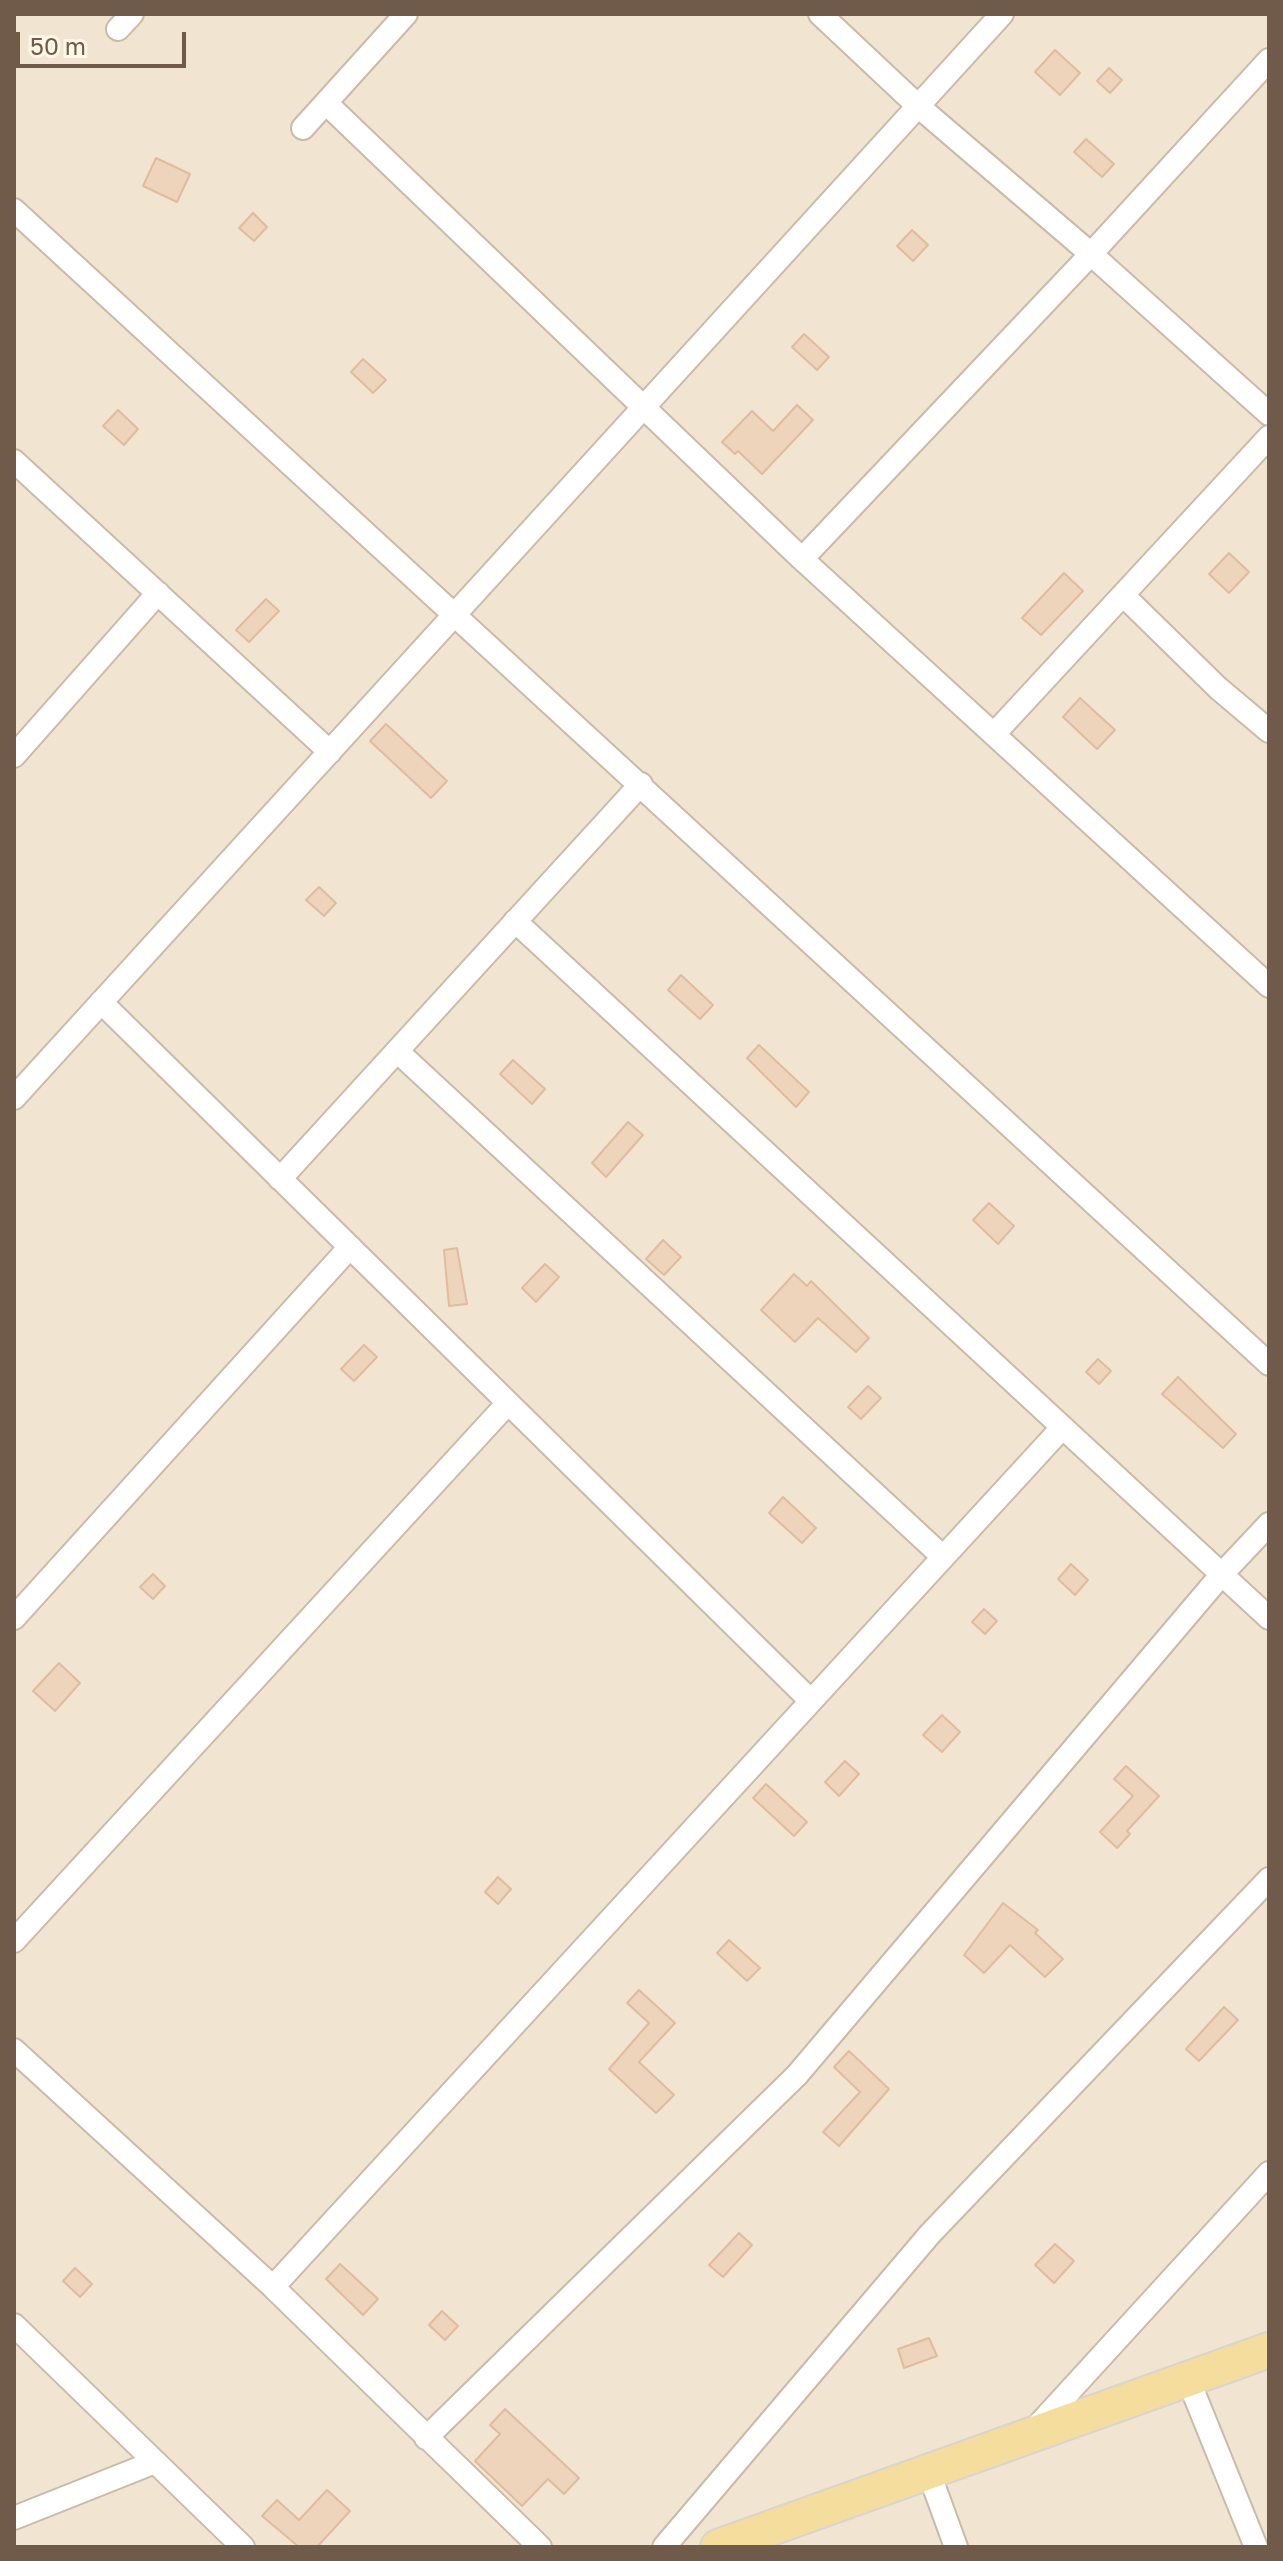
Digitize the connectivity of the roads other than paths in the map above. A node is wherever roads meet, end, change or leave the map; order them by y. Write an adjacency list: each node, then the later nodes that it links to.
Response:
1 (406, 14): 5 (street)
2 (820, 14): 6 (street)
3 (1002, 14): 6 (street)
4 (1269, 60): 9 (street)
5 (326, 103): 7 (street); 10 (street)
6 (918, 106): 9 (street); 10 (street)
7 (303, 128)
8 (14, 210): 17 (street)
9 (1091, 254): 11 (street); 14 (street)
10 (643, 408): 14 (street); 17 (street)
11 (1269, 414)
12 (1269, 437): 16 (street)
13 (14, 461): 15 (street)
14 (802, 559): 19 (street)
15 (158, 593): 20 (street); 21 (street)
16 (1123, 595): 18 (street); 19 (street)
17 (455, 614): 20 (street); 22 (street)
18 (1269, 731)
19 (994, 734): 24 (street)
20 (330, 752): 25 (street)
21 (14, 756)
22 (641, 784): 23 (street); 30 (street)
23 (515, 921): 26 (street); 32 (street)
24 (1269, 986)
25 (101, 1002): 27 (street); 28 (street)
26 (397, 1051): 28 (street); 34 (street)
27 (14, 1098)
28 (280, 1179): 29 (street)
29 (350, 1247): 31 (street); 36 (street)
30 (1269, 1364)
31 (508, 1403): 38 (street); 40 (street)
32 (1061, 1429): 34 (street); 35 (street)
33 (1269, 1524): 35 (street)
34 (943, 1557): 38 (street)
35 (1222, 1574): 37 (street); 48 (street)
36 (14, 1618)
37 (1269, 1618)
38 (811, 1701): 43 (street)
39 (1269, 1879): 54 (street)
40 (14, 1941)
41 (14, 2050): 43 (street)
42 (1269, 2173): 47 (street)
43 (273, 2287): 48 (street)
44 (14, 2325): 49 (street)
45 (1269, 2350): 46 (main road)
46 (1188, 2379): 47 (main road); 57 (street)
47 (1027, 2437): 50 (main road)
48 (426, 2438): 53 (street)
49 (155, 2462): 51 (street); 52 (street)
50 (929, 2473): 55 (main road); 56 (street)
51 (14, 2518)
52 (243, 2547)
53 (540, 2547)
54 (664, 2547)
55 (718, 2547)
56 (956, 2547)
57 (1256, 2547)

